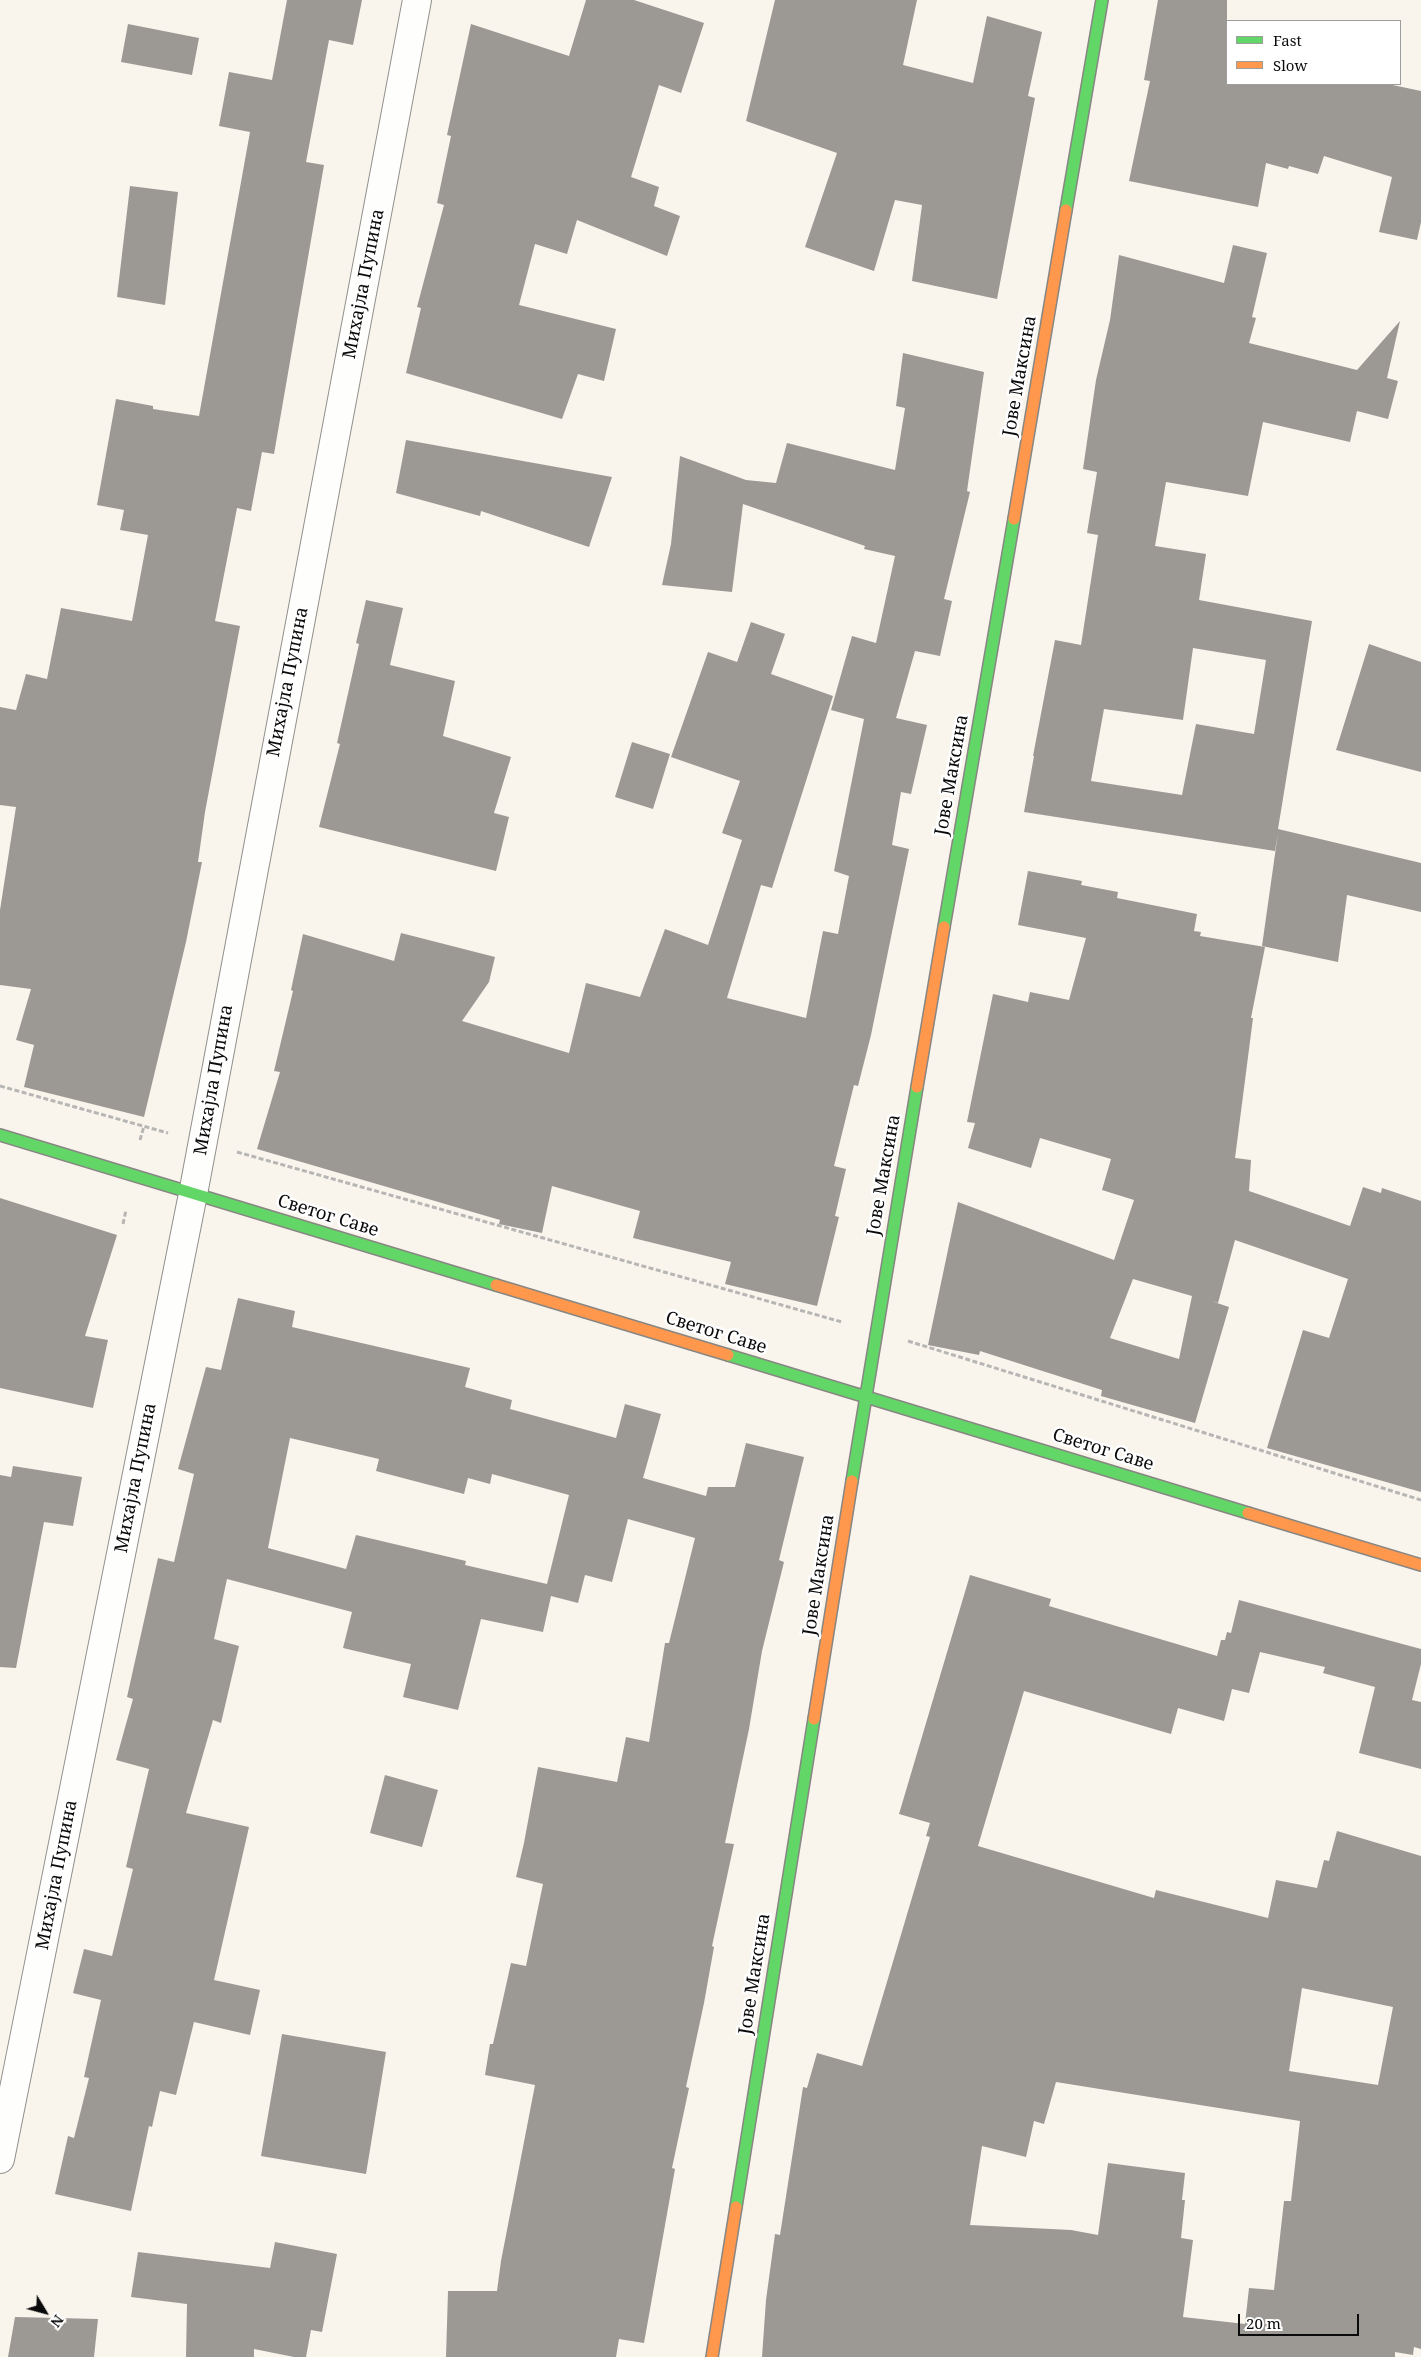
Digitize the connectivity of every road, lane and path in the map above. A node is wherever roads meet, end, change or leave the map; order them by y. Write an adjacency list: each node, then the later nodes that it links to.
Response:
1 (417, 0): 5 (street, Михајла Пупина)
2 (1102, 0): 7 (street, Јове Максина)
3 (0, 1086): 5 (path)
4 (0, 1135): 6 (street, Светог Саве)
5 (202, 1142): 6 (street, Михајла Пупина); 7 (path)
6 (193, 1194): 8 (street, Светог Саве); 11 (street, Михајла Пупина)
7 (876, 1331): 8 (street, Јове Максина); 9 (path)
8 (865, 1396): 10 (street, Светог Саве); 12 (street, Јове Максина)
9 (1421, 1500)
10 (1421, 1565)
11 (0, 2159)
12 (712, 2357)

